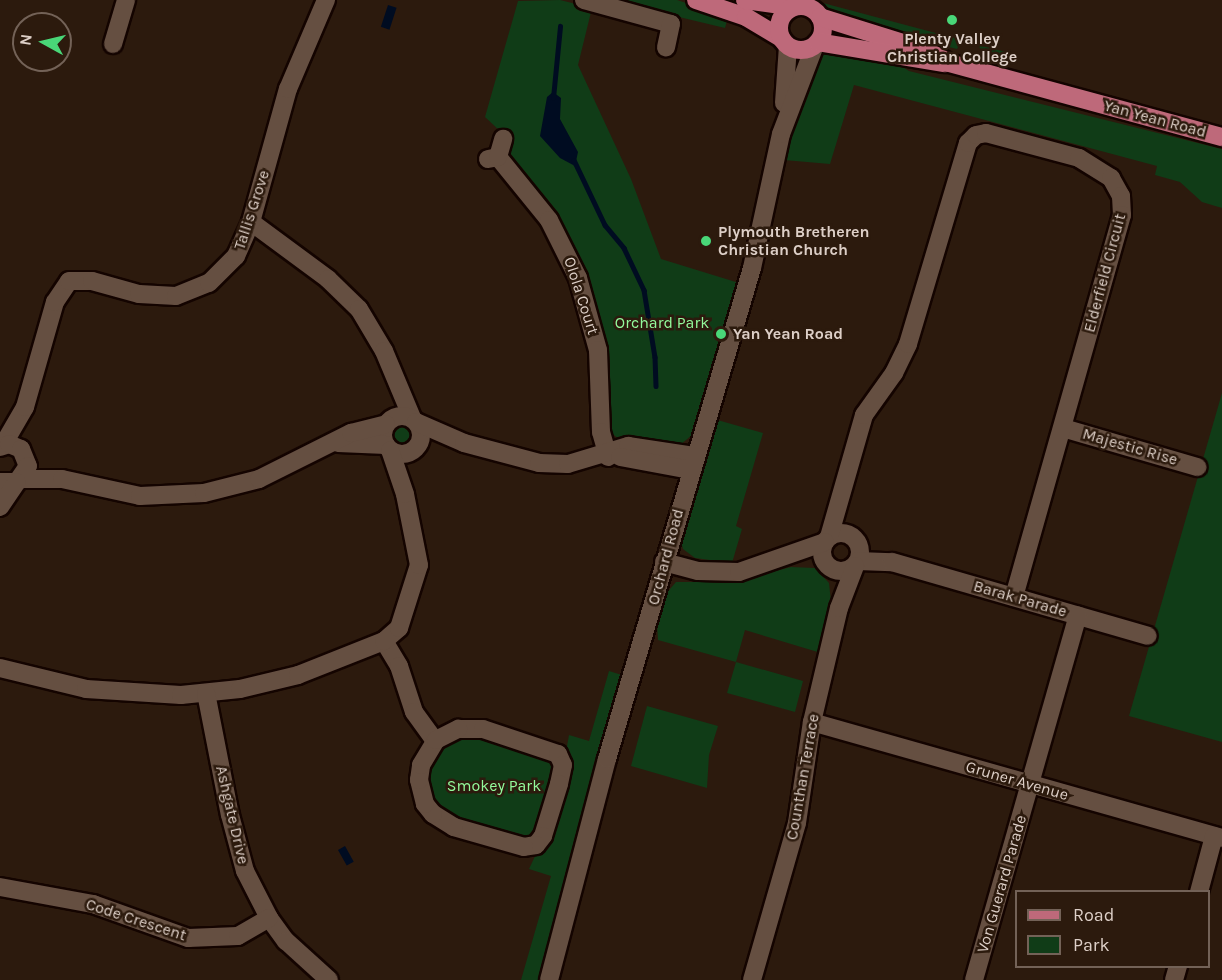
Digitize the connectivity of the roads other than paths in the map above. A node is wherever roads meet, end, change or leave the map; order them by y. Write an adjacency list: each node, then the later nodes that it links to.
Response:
1 (126, 0): 10 (street)
2 (326, 0): 16 (street, Tallis Grove)
3 (584, 0): 11 (street)
4 (696, 0): 8 (main road)
5 (745, 0): 6 (main road)
6 (794, 7): 7 (main road); 8 (main road)
7 (820, 17): 9 (main road); 12 (main road, Yan Yean Road)
8 (784, 42): 9 (main road); 13 (street, Orchard Road)
9 (816, 43): 12 (main road, Yan Yean Road); 13 (street, Orchard Road)
10 (113, 44)
11 (666, 46)
12 (949, 63): 14 (main road, Yan Yean Road)
13 (781, 134): 29 (street, Orchard Road)
14 (1222, 137)
15 (503, 139): 28 (street, Olola Court)
16 (248, 231): 17 (street); 18 (street, Tallis Grove)
17 (389, 369): 19 (street); 20 (street)
18 (25, 407): 24 (street, Tallis Grove); 27 (street, Tallis Grove)
19 (414, 420): 20 (street); 23 (street); 26 (street)
20 (387, 423): 22 (street); 25 (street)
21 (1063, 428): 30 (street, Majestic Rise); 33 (street, Elderfield Circuit); 43 (street, Elderfield Circuit)
22 (333, 443): 25 (street); 31 (street)
23 (464, 443): 26 (street); 28 (street)
24 (2, 446): 27 (street)
25 (388, 448): 26 (street); 34 (street)
26 (416, 448): 34 (street)
27 (25, 453): 31 (street); 32 (street, Tallis Grove)
28 (603, 455): 29 (street)
29 (692, 463): 39 (street, Orchard Road)
30 (1197, 467)
31 (62, 479): 32 (street)
32 (13, 481): 35 (street)
33 (843, 486): 36 (street, Elderfield Circuit); 37 (street, Elderfield Circuit)
34 (405, 494): 47 (street)
35 (0, 507)
36 (853, 538): 37 (street); 40 (street, Barak Parade); 41 (street)
37 (827, 539): 38 (street); 42 (street)
38 (785, 558): 39 (street); 42 (street)
39 (664, 562): 58 (street, Orchard Road)
40 (892, 562): 41 (street, Barak Parade); 43 (street, Barak Parade)
41 (857, 563): 42 (street); 44 (street, Counthan Terrace)
42 (830, 567): 44 (street, Counthan Terrace)
43 (1014, 597): 45 (street, Barak Parade)
44 (839, 608): 50 (street, Counthan Terrace)
45 (1078, 616): 46 (street, Barak Parade); 52 (street, Von Guerard Parade)
46 (1148, 636)
47 (384, 641): 49 (street); 51 (street)
48 (0, 668): 49 (street)
49 (206, 693): 56 (street, Ashgate Drive)
50 (812, 722): 52 (street, Gruner Avenue); 59 (street, Counthan Terrace)
51 (435, 741): 51 (street)
52 (1030, 784): 53 (street, Gruner Avenue); 60 (street, Von Guerard Parade)
53 (1218, 837): 55 (street)
54 (0, 887): 56 (street, Code Crescent)
55 (1199, 890)
56 (269, 918): 57 (street, Ashgate Drive)
57 (328, 980)
58 (549, 980)
59 (752, 980)
60 (974, 980)

